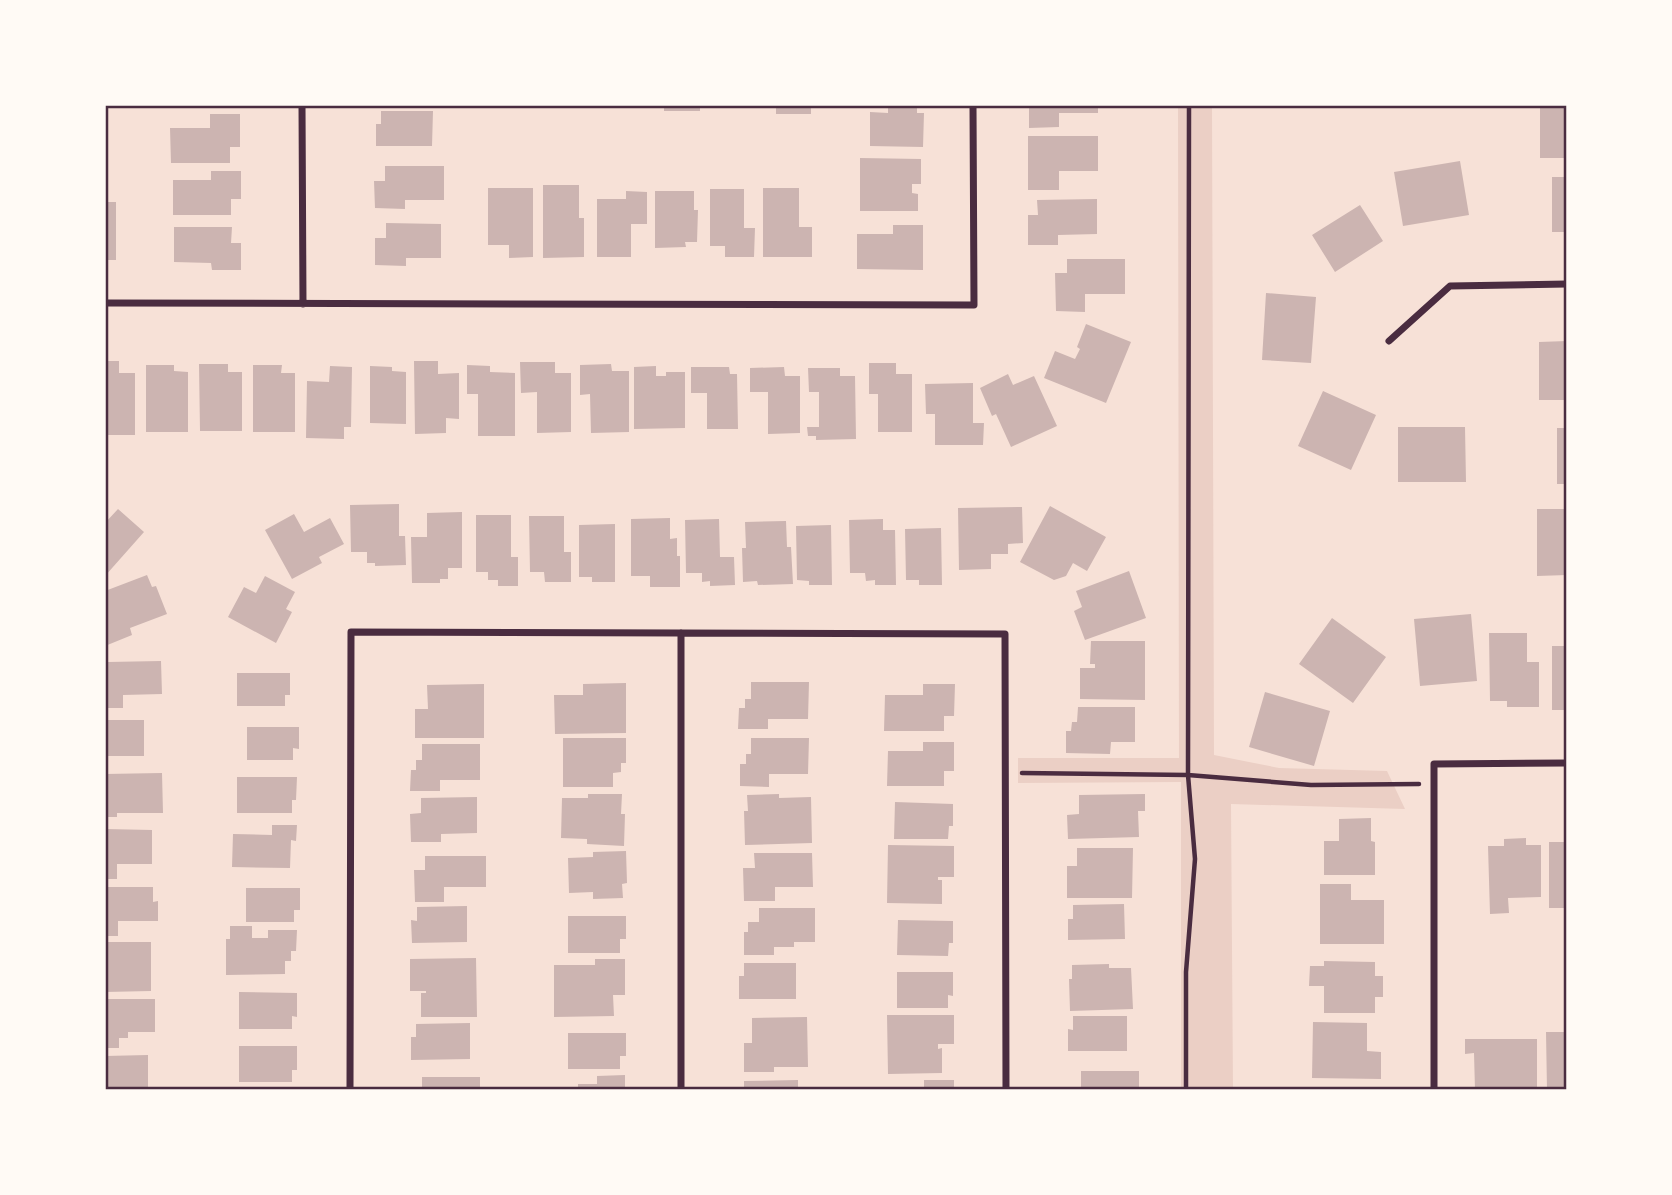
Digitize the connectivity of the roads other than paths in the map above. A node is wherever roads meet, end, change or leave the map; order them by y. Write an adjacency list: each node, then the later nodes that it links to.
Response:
1 (302, 105): 5 (street)
2 (973, 105): 5 (street)
3 (1567, 284): 6 (street)
4 (105, 303): 5 (street)
5 (303, 304)
6 (1389, 341)
7 (681, 633): 9 (street); 10 (street); 11 (street)
8 (1567, 763): 12 (street)
9 (350, 1090)
10 (681, 1090)
11 (1006, 1090)
12 (1434, 1090)

